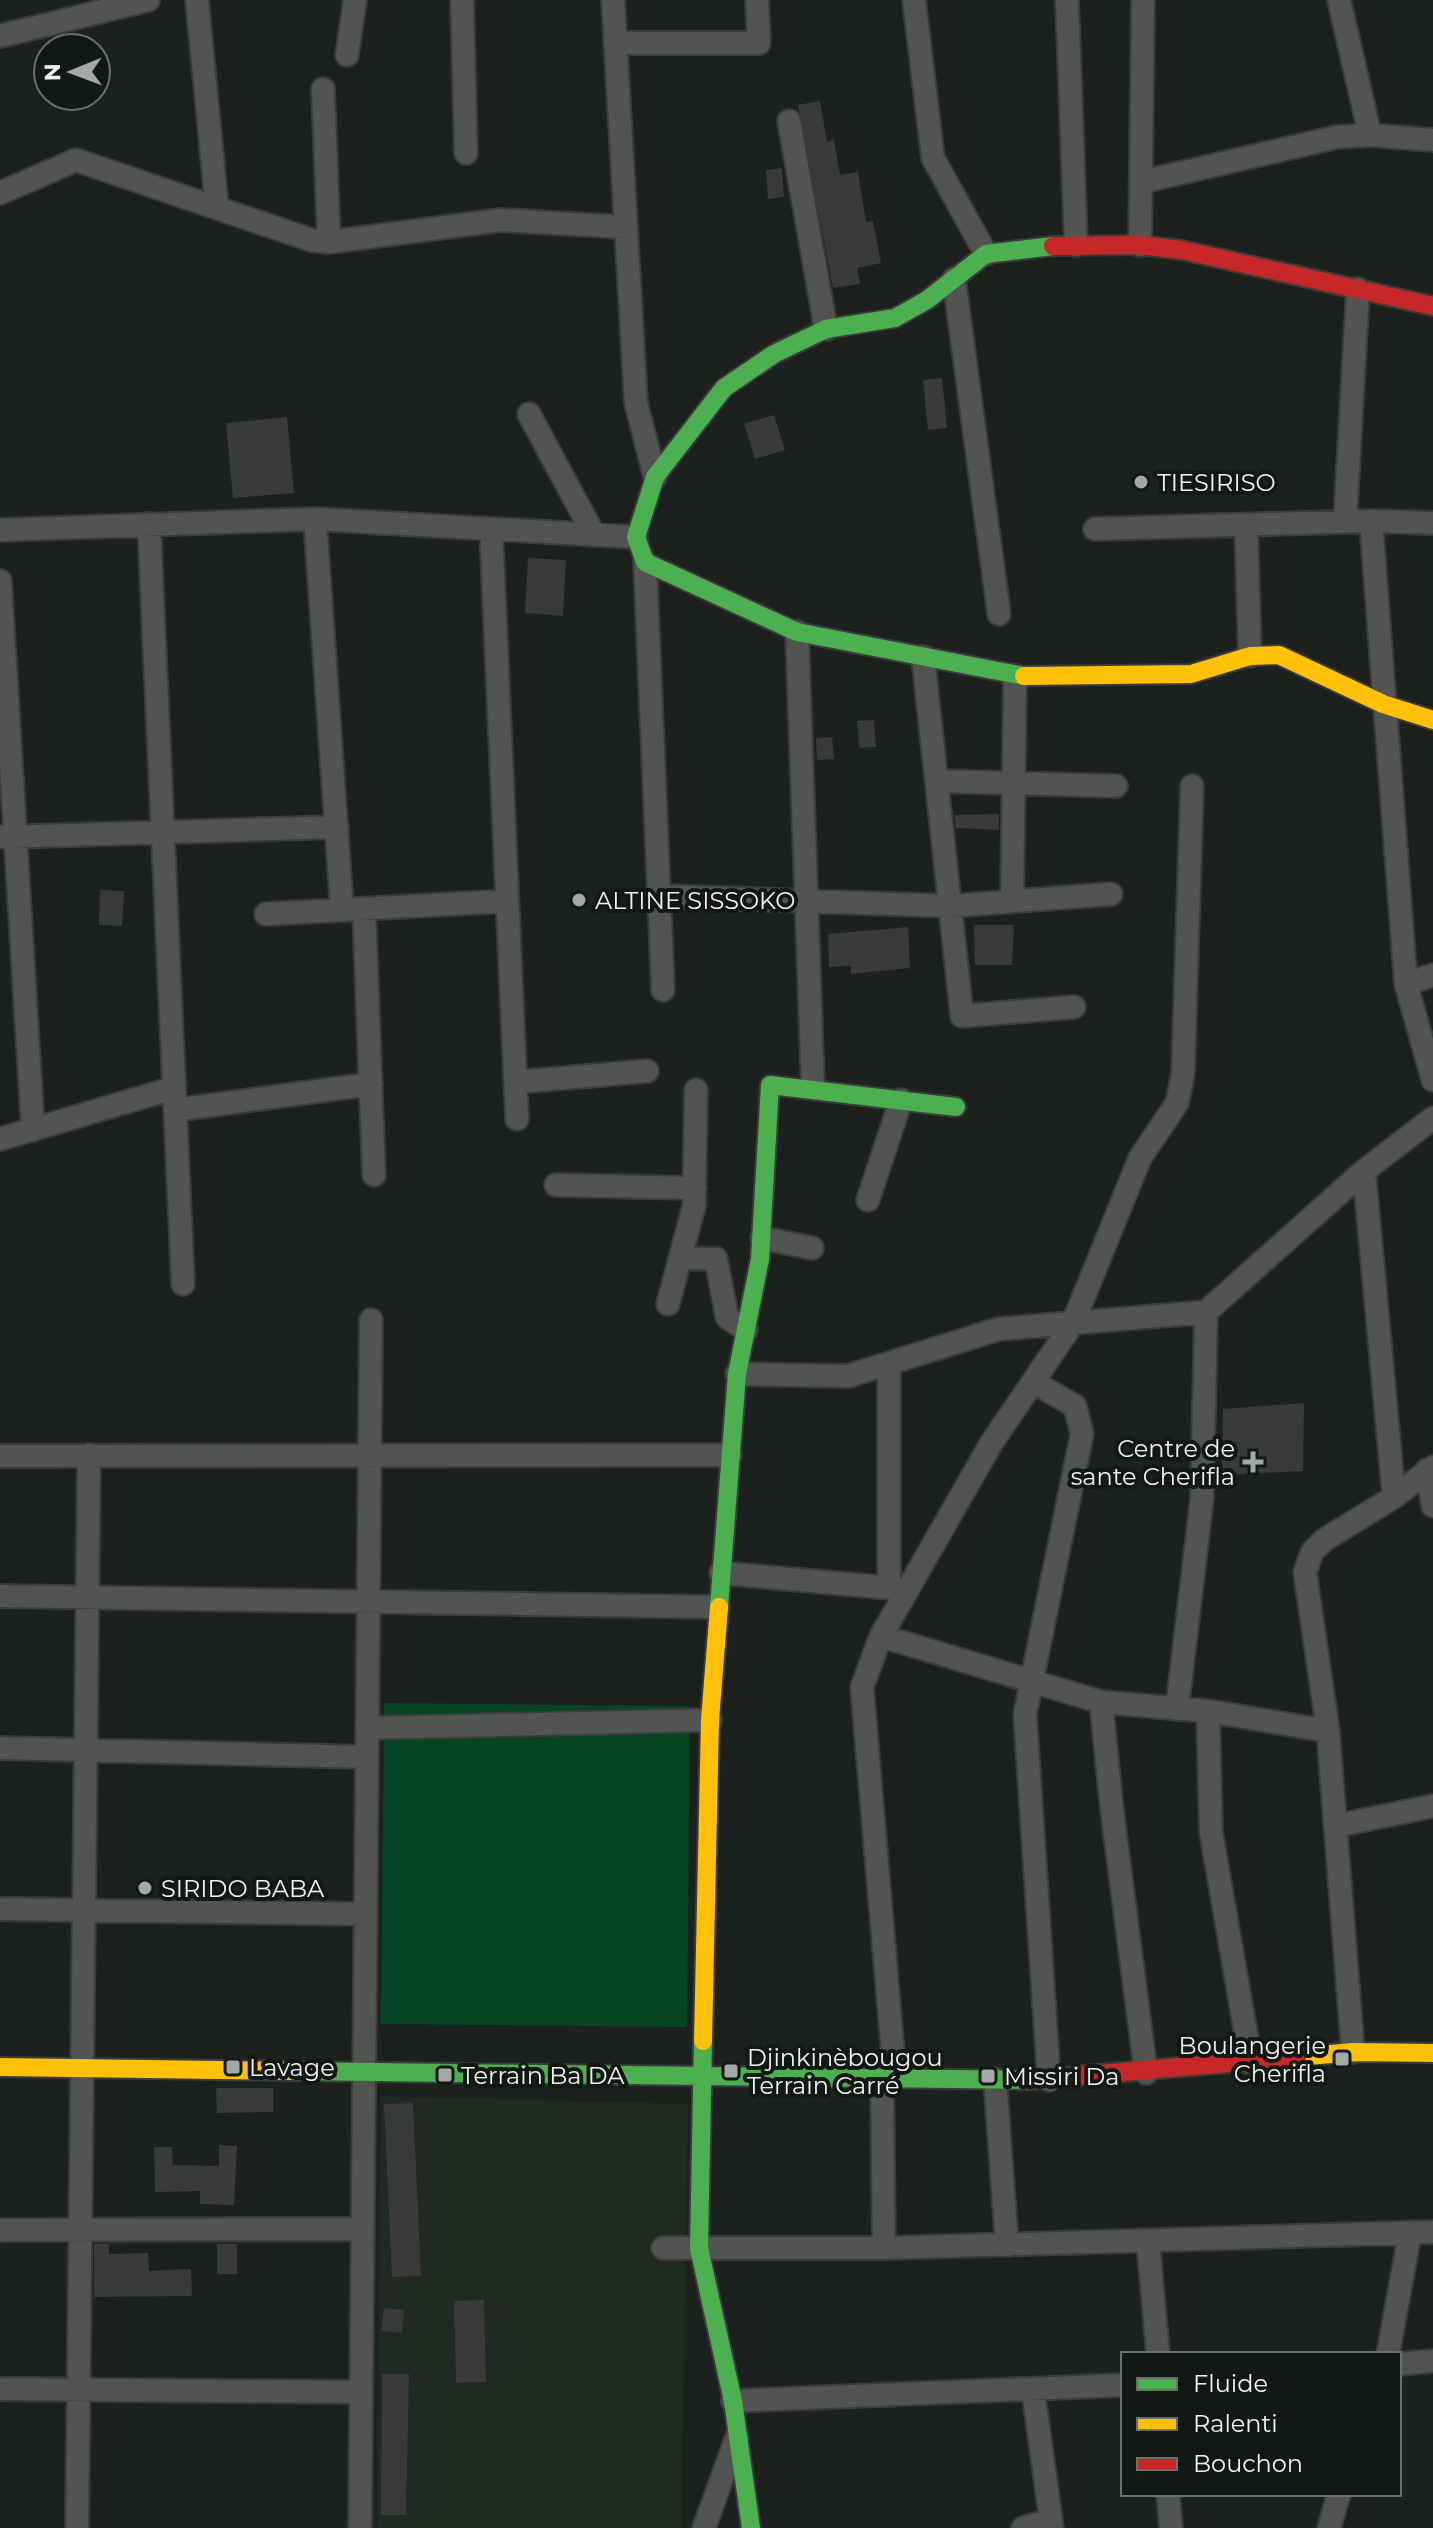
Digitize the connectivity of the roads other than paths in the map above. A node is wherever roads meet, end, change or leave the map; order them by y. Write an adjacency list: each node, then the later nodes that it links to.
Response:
1 (148, 0): 11 (street)
2 (197, 0): 22 (street)
3 (355, 0): 14 (street)
4 (462, 0): 19 (street)
5 (613, 0): 13 (street)
6 (757, 0): 13 (street)
7 (914, 0): 27 (street)
8 (1067, 0): 25 (street)
9 (1143, 0): 20 (street)
10 (1339, 0): 17 (street)
11 (125, 2): 12 (street)
12 (0, 36)
13 (615, 43): 23 (street)
14 (347, 55)
15 (323, 89): 24 (street)
16 (789, 121): 31 (street)
17 (1370, 135): 18 (street); 20 (street)
18 (1433, 140)
19 (466, 153)
20 (1141, 182): 26 (street)
21 (0, 193): 22 (street)
22 (217, 208): 24 (street)
23 (625, 227): 24 (street); 33 (street)
24 (329, 242)
25 (1076, 245): 26 (street); 27 (street)
26 (1140, 245): 29 (street)
27 (986, 254): 28 (street)
28 (954, 279): 31 (street); 47 (street)
29 (1358, 289): 30 (street); 36 (street)
30 (1433, 306)
31 (826, 329): 33 (street)
32 (529, 414): 43 (street)
33 (655, 477): 44 (street)
34 (315, 519): 38 (street); 40 (street); 58 (street)
35 (1371, 521): 36 (street); 37 (street); 52 (street)
36 (1345, 522): 39 (street)
37 (1433, 523)
38 (149, 524): 42 (street); 59 (street)
39 (1246, 525): 41 (street); 49 (street)
40 (491, 529): 43 (street); 63 (street)
41 (1095, 529)
42 (0, 530)
43 (594, 535): 44 (street)
44 (636, 537): 45 (street)
45 (645, 562): 48 (street); 62 (street)
46 (0, 581): 60 (street)
47 (999, 614)
48 (797, 632): 50 (street); 64 (street)
49 (1250, 656): 51 (street); 52 (street)
50 (923, 657): 51 (street); 54 (street)
51 (1015, 676): 55 (street)
52 (1383, 704): 53 (street); 70 (street)
53 (1433, 720)
54 (937, 781): 55 (street); 66 (street)
55 (1013, 783): 56 (street); 65 (street)
56 (1116, 786)
57 (1192, 786): 98 (street)
58 (337, 827): 59 (street); 67 (street)
59 (163, 832): 60 (street); 79 (street)
60 (8, 837): 84 (street)
61 (1111, 894): 65 (street)
62 (659, 896): 64 (street); 71 (street)
63 (507, 901): 67 (street); 75 (street)
64 (806, 901): 66 (street); 77 (street)
65 (1012, 901): 66 (street)
66 (950, 906): 72 (street)
67 (353, 909): 68 (street); 76 (street)
68 (266, 914)
69 (1433, 975): 70 (street)
70 (1406, 984): 74 (street)
71 (663, 990)
72 (1074, 1007)
73 (647, 1071): 75 (street)
74 (1433, 1080)
75 (516, 1082): 83 (street)
76 (371, 1084): 79 (street); 87 (street)
77 (813, 1088): 80 (street); 91 (street)
78 (696, 1090): 89 (street)
79 (175, 1099): 84 (street); 94 (street)
80 (901, 1100): 81 (street); 90 (street)
81 (956, 1107)
82 (1433, 1118): 86 (street)
83 (517, 1119)
84 (33, 1130): 85 (street)
85 (0, 1139)
86 (1364, 1171): 96 (street); 108 (street)
87 (374, 1175)
88 (556, 1185): 89 (street)
89 (695, 1188): 93 (street)
90 (868, 1200)
91 (762, 1238): 92 (street); 99 (street)
92 (812, 1248)
93 (680, 1258): 95 (street); 99 (street)
94 (183, 1284)
95 (668, 1304)
96 (1206, 1312): 98 (street); 119 (street)
97 (371, 1320): 104 (street)
98 (1073, 1323): 100 (street); 102 (street)
99 (746, 1330): 101 (street)
100 (889, 1363): 101 (street); 111 (street)
101 (737, 1374): 105 (street)
102 (1035, 1383): 111 (street); 117 (street)
103 (89, 1455): 104 (street); 106 (street); 113 (street)
104 (369, 1455): 105 (street); 114 (street)
105 (730, 1455): 110 (street)
106 (0, 1456)
107 (1430, 1468): 108 (street); 109 (street)
108 (1394, 1497): 123 (street)
109 (1433, 1506)
110 (721, 1573): 111 (street); 115 (street)
111 (899, 1588): 116 (street)
112 (0, 1596): 113 (street)
113 (88, 1598): 114 (street); 125 (street)
114 (368, 1602): 115 (street); 122 (street)
115 (718, 1607): 121 (street)
116 (881, 1636): 117 (street); 140 (street)
117 (1032, 1681): 118 (street); 142 (street)
118 (1101, 1702): 119 (street); 138 (street)
119 (1177, 1709): 120 (street)
120 (1208, 1711): 123 (street); 134 (street)
121 (710, 1720): 122 (street); 139 (street)
122 (367, 1728): 126 (street)
123 (1328, 1731): 128 (street)
124 (0, 1748): 125 (street)
125 (87, 1750): 126 (street); 130 (street)
126 (367, 1757): 131 (street)
127 (1433, 1806): 128 (street)
128 (1335, 1826): 132 (street)
129 (0, 1909): 130 (street)
130 (85, 1911): 131 (street); 136 (street)
131 (365, 1914): 137 (street)
132 (1353, 2052): 133 (street); 134 (street)
133 (1433, 2053)
134 (1251, 2063): 138 (street)
135 (0, 2067): 136 (street)
136 (84, 2068): 137 (street); 145 (street)
137 (364, 2072): 139 (street); 143 (street)
138 (1146, 2073): 142 (street)
139 (703, 2075): 140 (street); 151 (street)
140 (888, 2078): 141 (street); 152 (street)
141 (995, 2079): 142 (street); 149 (street)
142 (1049, 2080)
143 (362, 2229): 145 (street); 161 (street)
144 (0, 2230): 145 (street)
145 (81, 2230): 159 (street)
146 (1433, 2232): 147 (street)
147 (1410, 2233): 148 (street); 154 (street)
148 (1148, 2242): 149 (street); 153 (street)
149 (1007, 2245): 152 (street)
150 (663, 2248): 151 (street)
151 (699, 2248): 152 (street); 162 (street)
152 (884, 2248)
153 (1158, 2352)
154 (1388, 2352)
155 (1433, 2361): 156 (street)
156 (1401, 2364)
157 (1121, 2385): 160 (street)
158 (0, 2389): 159 (street)
159 (79, 2390): 161 (street); 167 (street)
160 (1033, 2390): 162 (street); 166 (street)
161 (361, 2392): 168 (street)
162 (733, 2401): 163 (street)
163 (737, 2435): 169 (street); 170 (street)
164 (1168, 2496): 172 (street)
165 (1338, 2496): 173 (street)
166 (1052, 2524): 171 (street)
167 (77, 2528)
168 (360, 2528)
169 (704, 2528)
170 (751, 2528)
171 (1023, 2528)
172 (1171, 2528)
173 (1329, 2528)

